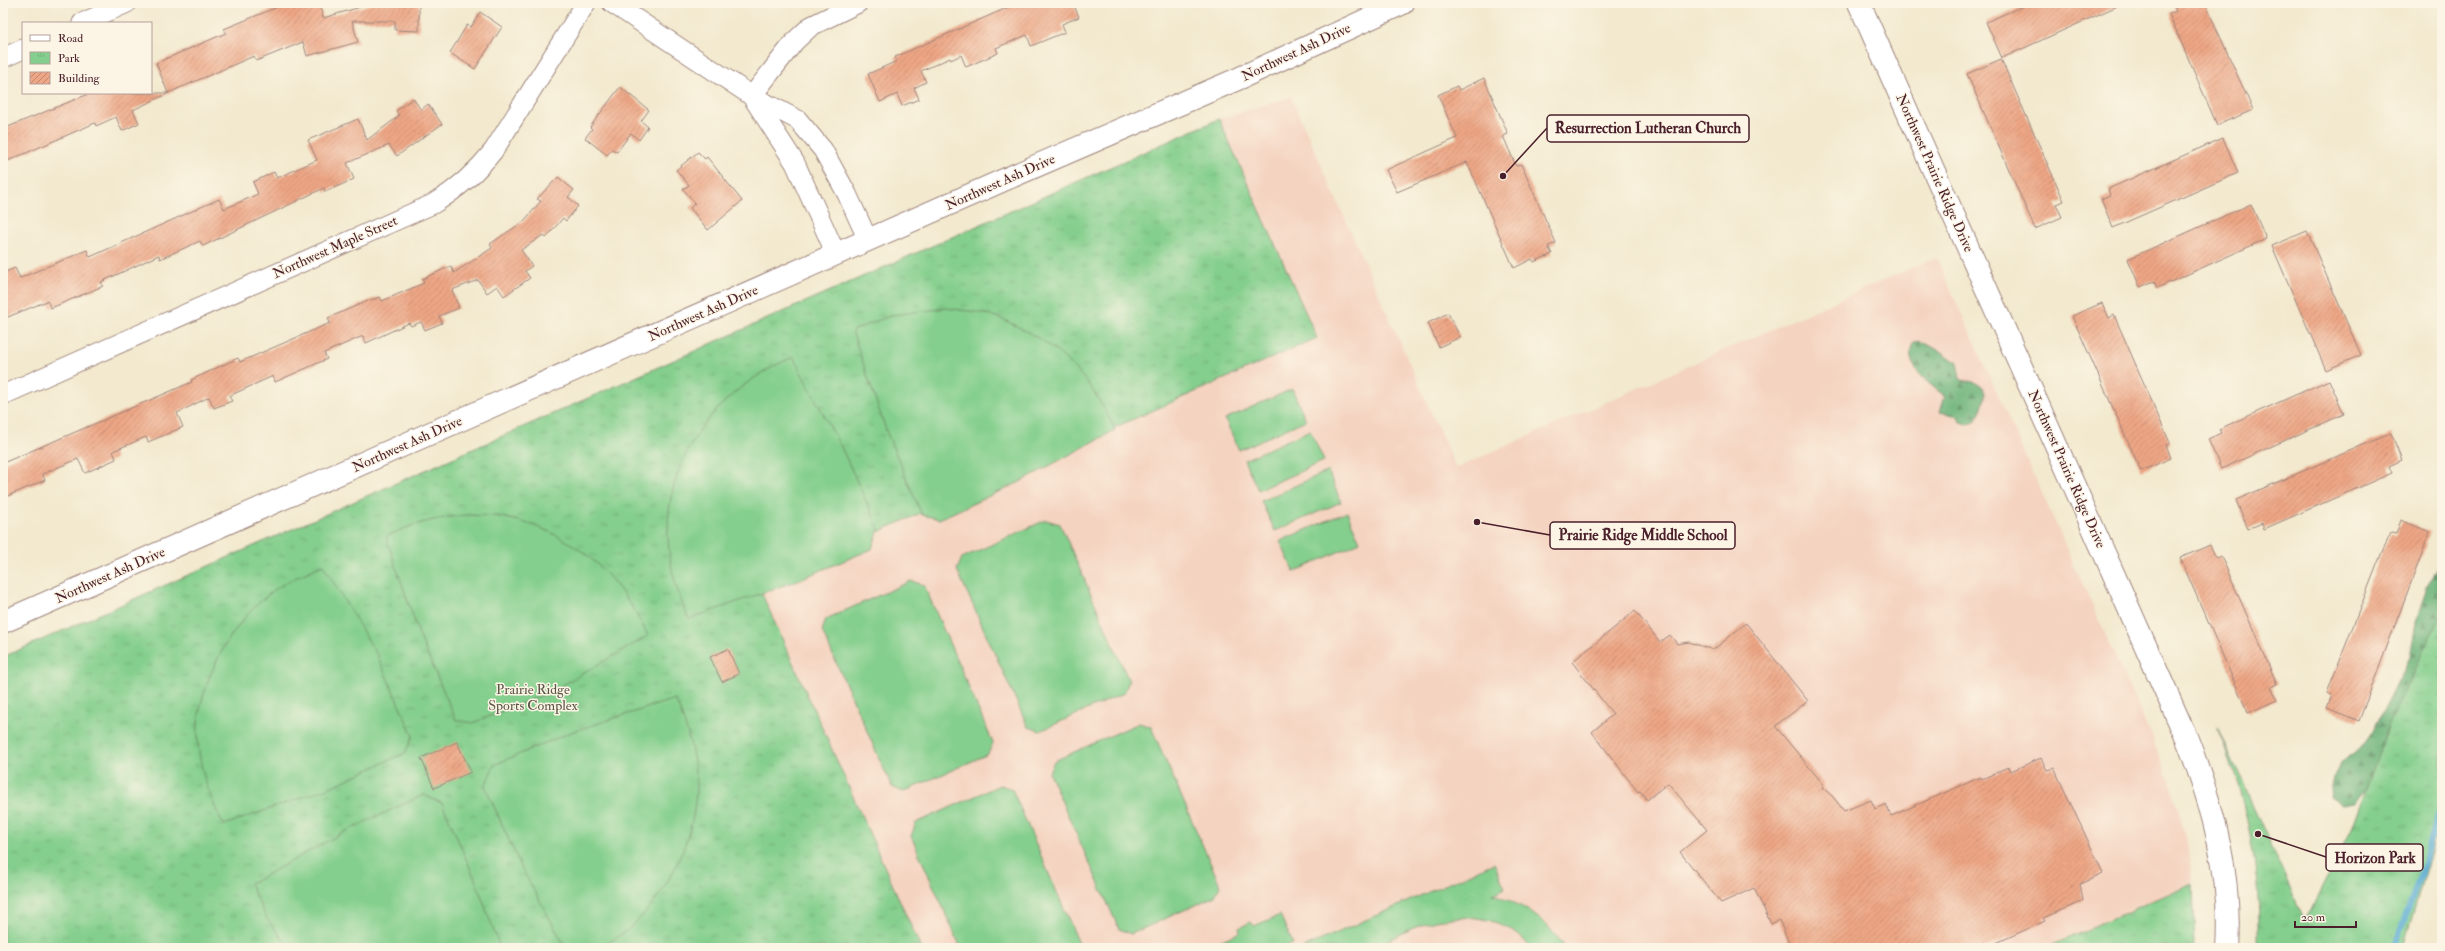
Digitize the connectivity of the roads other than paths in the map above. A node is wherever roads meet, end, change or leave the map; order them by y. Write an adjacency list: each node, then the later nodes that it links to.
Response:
1 (127, 3): 7 (street)
2 (586, 3): 13 (street, Northwest Maple Street)
3 (612, 3): 10 (street)
4 (858, 3): 10 (street)
5 (1403, 3): 11 (street, Northwest Ash Drive)
6 (1859, 3): 15 (street, Northwest Prairie Ridge Drive)
7 (84, 22)
8 (22, 50): 9 (street)
9 (3, 58)
10 (752, 96): 11 (street); 12 (street)
11 (868, 240): 12 (street, Northwest Ash Drive)
12 (836, 254): 14 (street, Northwest Ash Drive)
13 (3, 395)
14 (3, 622)
15 (2227, 948)

